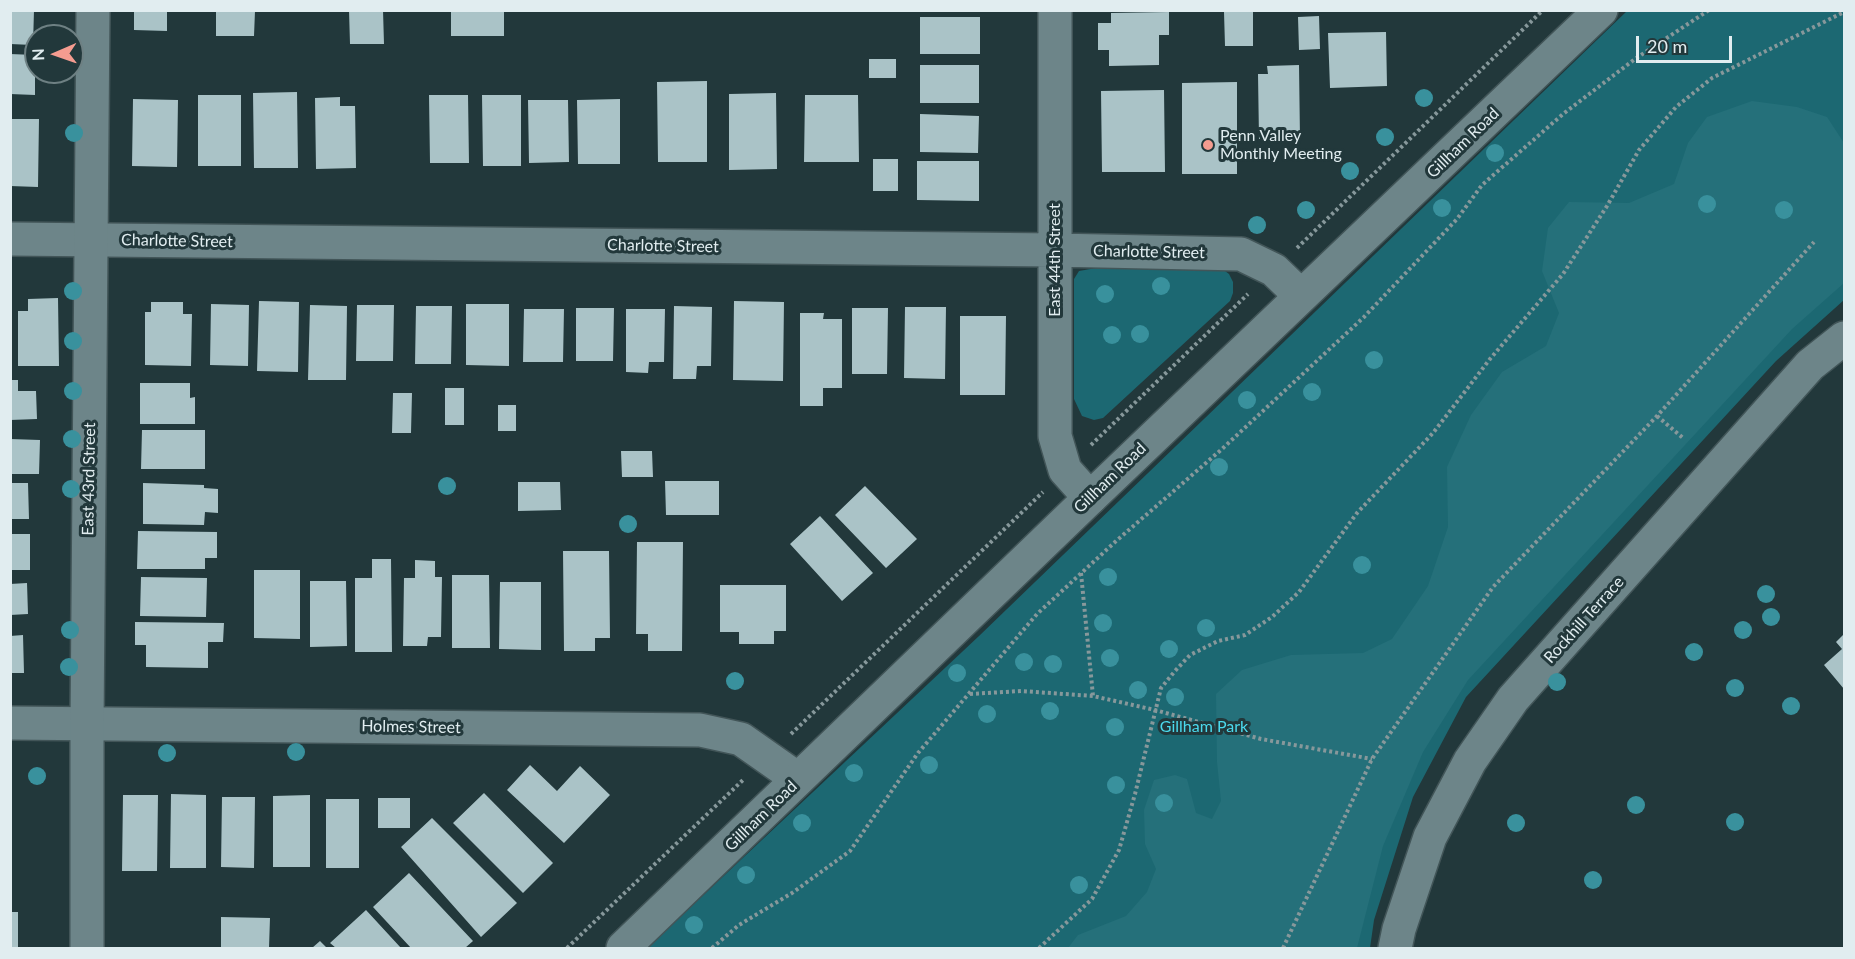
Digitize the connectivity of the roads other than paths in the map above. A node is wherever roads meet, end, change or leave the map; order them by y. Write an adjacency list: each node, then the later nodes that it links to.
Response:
1 (93, 10): 5 (street, East 43rd Street)
2 (1055, 10): 6 (street, East 44th Street)
3 (1601, 10): 7 (street, Gillham Road)
4 (10, 240): 5 (street, Charlotte Street)
5 (91, 240): 6 (street, Charlotte Street); 11 (street, East 43rd Street)
6 (1055, 250): 7 (street, Charlotte Street); 9 (street, East 44th Street)
7 (1301, 296): 9 (street, Gillham Road)
8 (1845, 338): 15 (street, Rockhill Terrace)
9 (1090, 498): 12 (street, Gillham Road)
10 (10, 723): 11 (street, Holmes Street)
11 (87, 724): 12 (street, Holmes Street); 13 (street, East 43rd Street)
12 (798, 779): 14 (street, Gillham Road)
13 (87, 948)
14 (623, 948)
15 (1395, 948)

